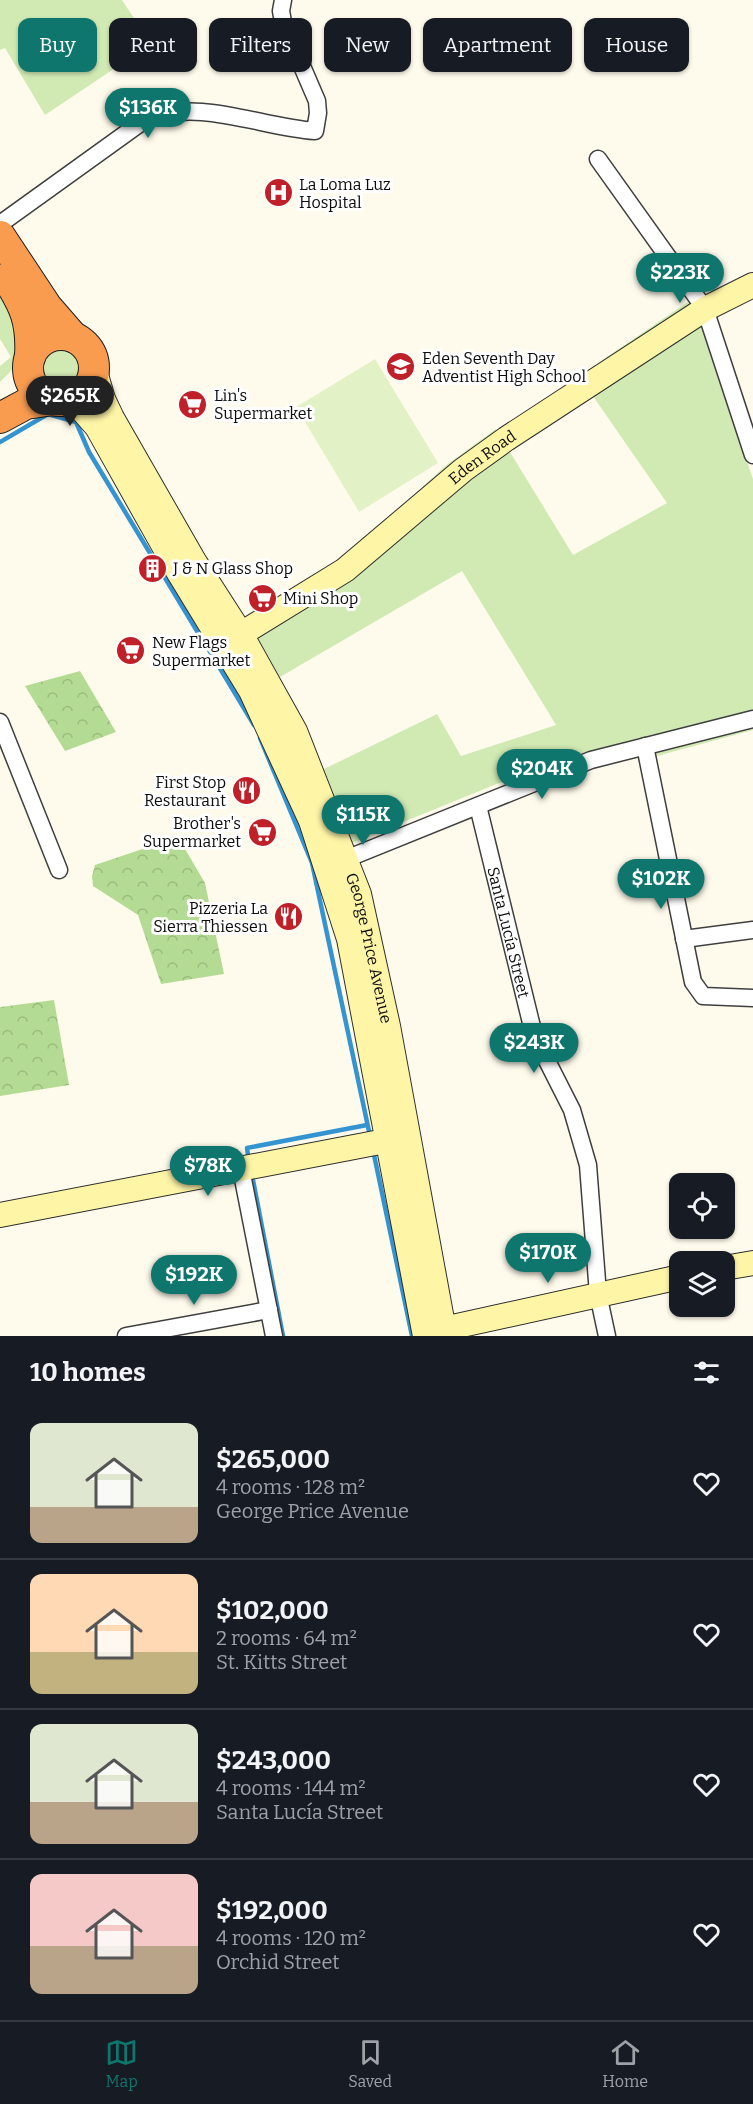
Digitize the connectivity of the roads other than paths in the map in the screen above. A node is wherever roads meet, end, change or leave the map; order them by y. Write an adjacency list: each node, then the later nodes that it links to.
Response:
1 (283, 0): 3 (street)
2 (598, 159): 7 (street)
3 (0, 224)
4 (0, 236): 8 (highway)
5 (0, 268): 9 (highway)
6 (753, 285): 7 (main road, Eden Road)
7 (705, 309): 14 (street); 15 (main road, Eden Road)
8 (73, 337): 9 (highway); 10 (highway)
9 (29, 362): 11 (highway); 12 (highway)
10 (94, 368): 12 (highway); 15 (main road, George Price Avenue)
11 (0, 396)
12 (58, 400): 13 (highway); 15 (main road, George Price Avenue)
13 (0, 418)
14 (753, 455)
15 (233, 640): 20 (main road, George Price Avenue)
16 (753, 719): 18 (street)
17 (0, 722): 21 (street)
18 (645, 746): 19 (street); 23 (street)
19 (478, 806): 20 (street); 31 (street, Santa Lucía Street)
20 (336, 862): 25 (main road, George Price Avenue)
21 (60, 870)
22 (753, 930): 23 (street)
23 (684, 939): 24 (street)
24 (753, 998)
25 (398, 1139): 26 (main road); 33 (main road, George Price Avenue)
26 (241, 1169): 27 (main road); 32 (street)
27 (0, 1215)
28 (753, 1263): 29 (main road)
29 (735, 1266)
30 (669, 1279): 31 (main road)
31 (598, 1294): 33 (main road); 36 (street, Santa Lucía Street)
32 (269, 1310): 34 (street); 35 (street)
33 (434, 1334)
34 (126, 1336)
35 (274, 1336)
36 (607, 1336)

